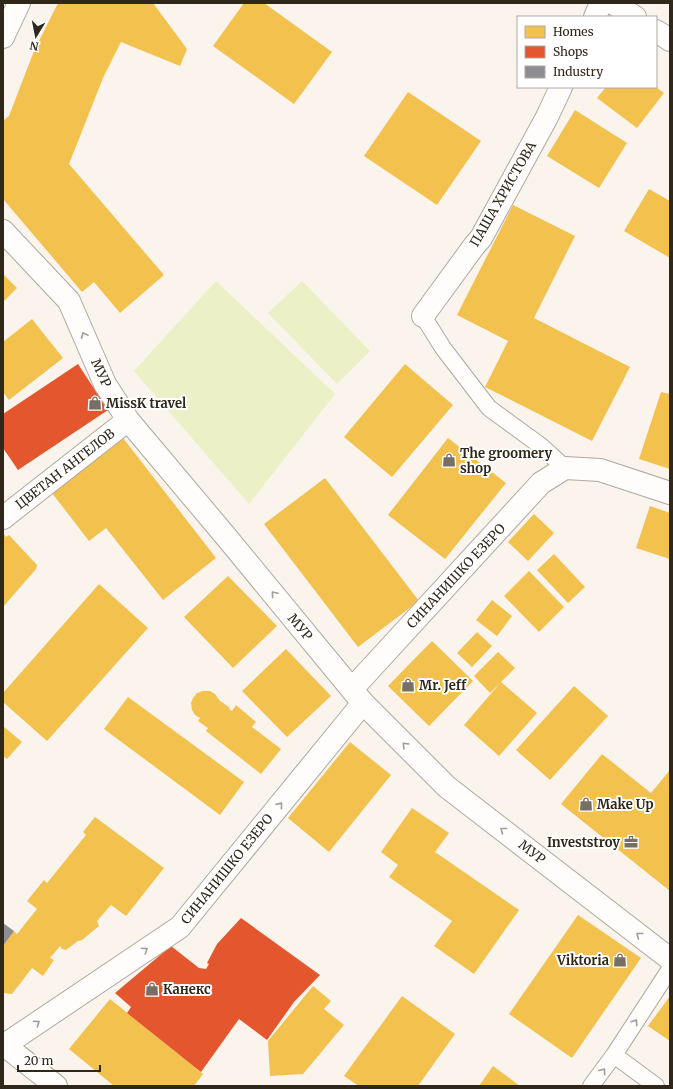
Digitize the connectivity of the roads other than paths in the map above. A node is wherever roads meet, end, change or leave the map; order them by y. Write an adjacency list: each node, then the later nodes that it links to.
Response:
1 (19, 3): 7 (street)
2 (601, 3): 4 (street)
3 (614, 3): 5 (street)
4 (594, 16)
5 (634, 16)
6 (657, 32): 8 (street)
7 (3, 37)
8 (670, 40)
9 (561, 88): 11 (street, ПАША ХРИСТОВА)
10 (3, 231): 12 (street, МУР, one-way to 10)
11 (423, 316): 13 (lane)
12 (128, 420): 15 (street, ЦВЕТАН АНГЕЛОВ); 16 (street, МУР, one-way to 12)
13 (565, 468): 14 (street); 16 (street, СИНАНИШКО ЕЗЕРО)
14 (670, 493)
15 (3, 518)
16 (357, 696): 17 (street, МУР, one-way to 16); 19 (street, СИНАНИШКО ЕЗЕРО, one-way to 16)
17 (670, 959)
18 (670, 969): 20 (lane, one-way to 18)
19 (4, 1045): 21 (street)
20 (614, 1055): 22 (lane, one-way to 20); 23 (lane)
21 (56, 1086)
22 (592, 1086)
23 (656, 1086)

